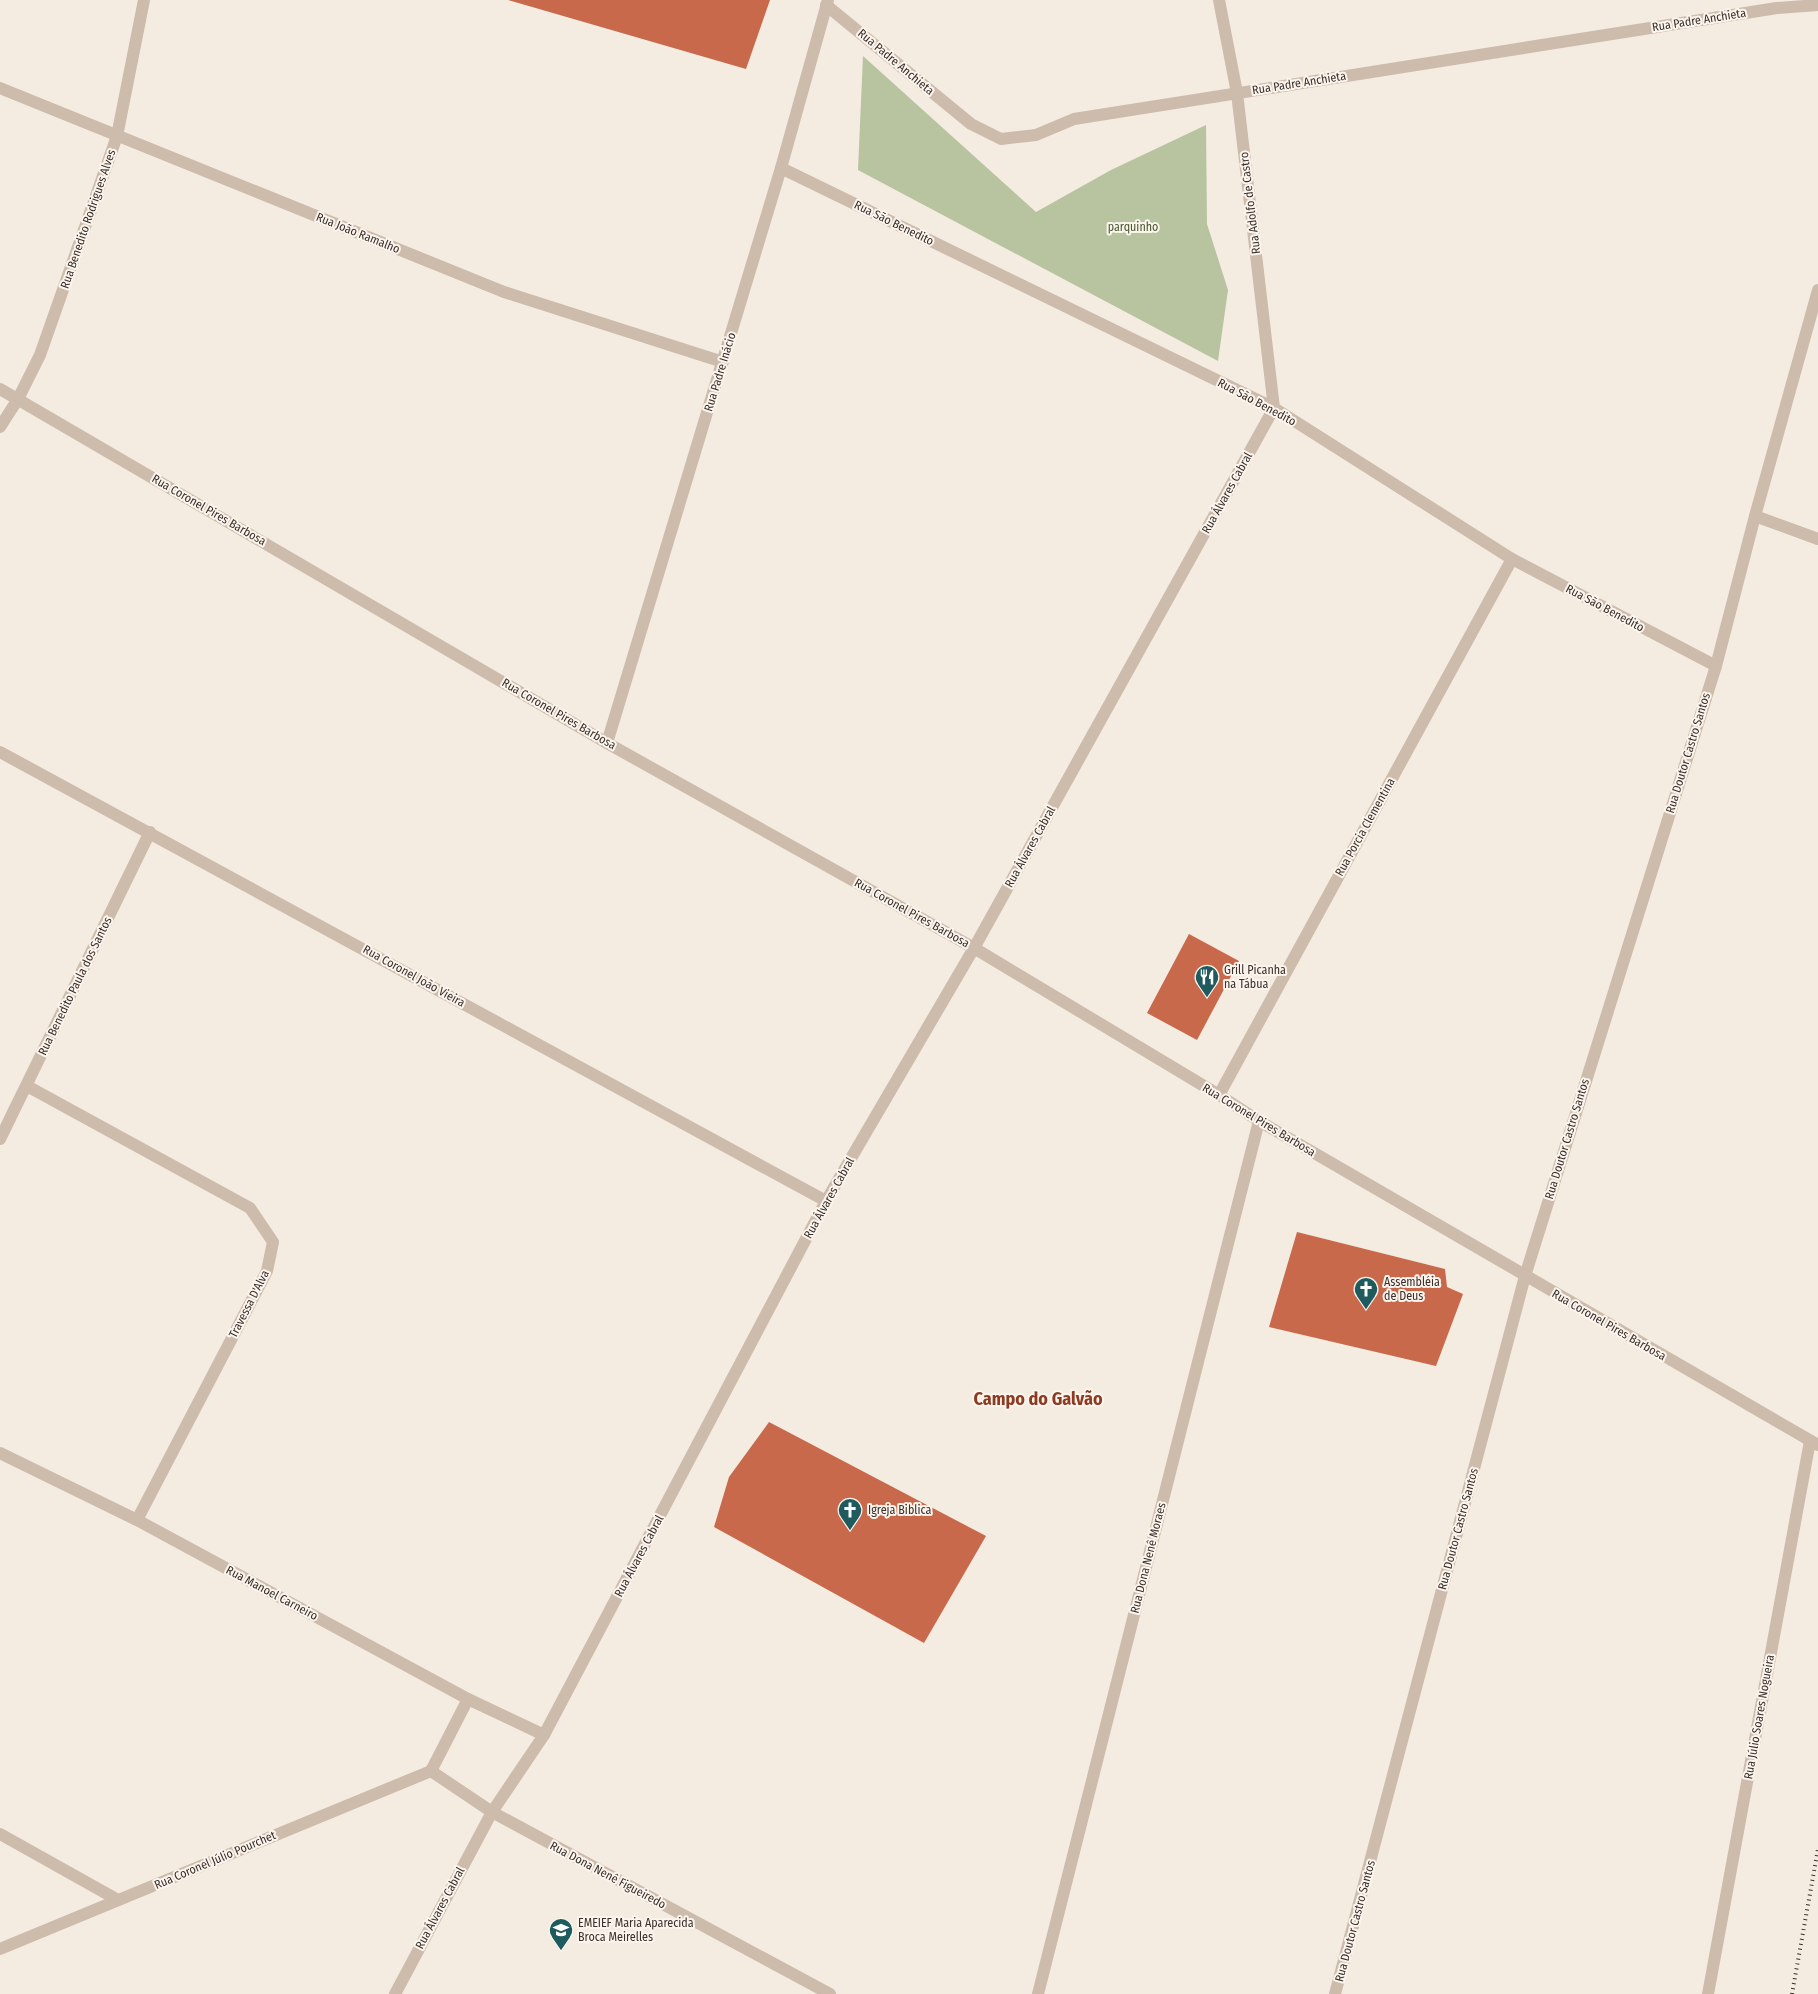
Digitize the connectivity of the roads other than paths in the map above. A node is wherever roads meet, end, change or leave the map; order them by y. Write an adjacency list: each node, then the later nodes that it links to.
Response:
1 (144, 0): 7 (street, Rua Benedito Rodrigues Alves)
2 (1219, 0): 6 (street, Rua Adolfo de Castro)
3 (827, 2): 6 (street, Rua Padre Anchieta); 8 (street, Rua Padre Inácio)
4 (1818, 6): 6 (street, Rua Padre Anchieta)
5 (0, 88): 7 (street, Rua João Ramalho)
6 (1237, 93): 13 (street, Rua Adolfo de Castro)
7 (117, 136): 10 (street, Rua João Ramalho); 12 (street, Rua Benedito Rodrigues Alves)
8 (781, 168): 10 (street, Rua Padre Inácio); 13 (street, Rua São Benedito)
9 (1818, 290): 15 (street, Rua Doutor Castro Santos)
10 (723, 362): 19 (street, Rua Padre Inácio)
11 (0, 389): 12 (street, Rua Coronel Pires Barbosa)
12 (18, 399): 14 (street, Rua Benedito Rodrigues Alves); 19 (street, Rua Coronel Pires Barbosa)
13 (1274, 408): 17 (street, Rua São Benedito); 22 (street, Rua Álvares Cabral)
14 (0, 427)
15 (1755, 516): 16 (street); 18 (street, Rua Doutor Castro Santos)
16 (1818, 539)
17 (1512, 559): 18 (street, Rua São Benedito); 24 (street, Rua Porcia Clementina)
18 (1716, 666): 28 (street, Rua Doutor Castro Santos)
19 (607, 743): 22 (street, Rua Coronel Pires Barbosa)
20 (0, 752): 21 (street, Rua Coronel João Vieira)
21 (150, 832): 23 (street, Rua Benedito Paula dos Santos); 27 (street, Rua Coronel João Vieira)
22 (974, 948): 24 (street, Rua Coronel Pires Barbosa); 27 (street, Rua Álvares Cabral)
23 (27, 1086): 26 (street, Rua Benedito Paula dos Santos); 31 (street, Travessa D'Alva)
24 (1219, 1095): 25 (street, Rua Coronel Pires Barbosa)
25 (1259, 1121): 28 (street, Rua Coronel Pires Barbosa); 41 (street, Rua Dona Nenê Moraes)
26 (0, 1139)
27 (826, 1201): 33 (street, Rua Álvares Cabral)
28 (1524, 1276): 29 (street, Rua Coronel Pires Barbosa); 42 (street, Rua Doutor Castro Santos)
29 (1814, 1443): 43 (street, Rua Júlio Soares Nogueira)
30 (0, 1453): 31 (street, Rua Manoel Carneiro)
31 (137, 1520): 32 (street, Rua Manoel Carneiro)
32 (468, 1699): 33 (street, Rua Manoel Carneiro); 34 (street)
33 (544, 1735): 35 (street, Rua Álvares Cabral)
34 (431, 1771): 35 (street, Rua Dona Nenê Figueiredo); 37 (street, Rua Coronel Júlio Pourchet)
35 (492, 1812): 39 (street, Rua Álvares Cabral); 40 (street, Rua Dona Nenê Figueiredo)
36 (0, 1834): 37 (street)
37 (118, 1900): 38 (street, Rua Coronel Júlio Pourchet)
38 (0, 1949)
39 (395, 1994)
40 (830, 1994)
41 (1038, 1994)
42 (1335, 1994)
43 (1708, 1994)

